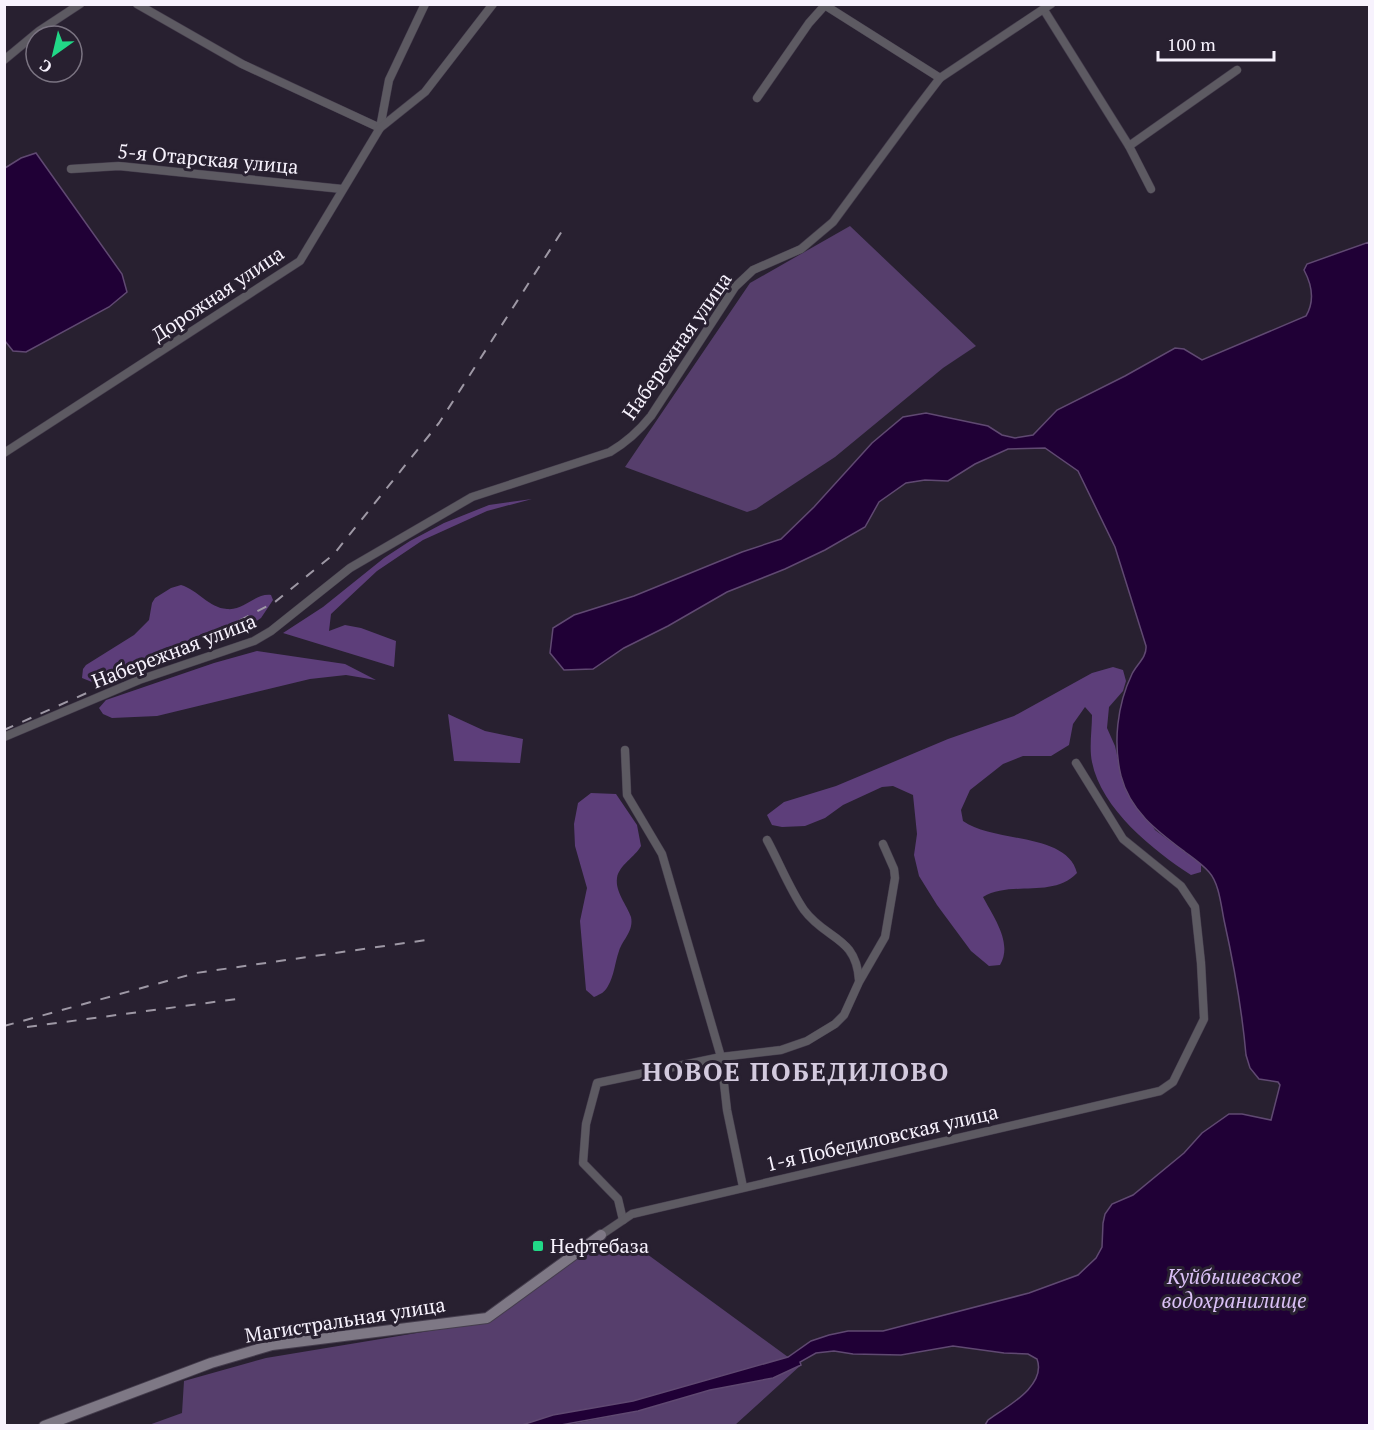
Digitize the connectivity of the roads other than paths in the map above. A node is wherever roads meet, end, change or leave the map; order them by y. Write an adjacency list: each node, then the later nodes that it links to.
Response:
1 (80, 4): 7 (street)
2 (137, 4): 11 (street)
3 (425, 4): 11 (street)
4 (494, 4): 11 (street, Дорожная улица)
5 (825, 5): 9 (street); 10 (street)
6 (1048, 7): 9 (street, Набережная улица); 12 (street)
7 (4, 60)
8 (1237, 70): 12 (street)
9 (940, 78): 17 (street, Набережная улица)
10 (757, 98)
11 (380, 128): 14 (street, Дорожная улица)
12 (1129, 146): 15 (street)
13 (71, 169): 14 (street, 5-я Отарская улица)
14 (342, 189): 16 (street, Дорожная улица)
15 (1152, 189)
16 (4, 453)
17 (4, 737)
18 (625, 750): 23 (street)
19 (1076, 763): 24 (street, 1-я Победиловская улица)
20 (767, 840): 22 (street)
21 (883, 844): 22 (street)
22 (859, 982): 23 (street)
23 (721, 1057): 24 (street); 25 (street)
24 (743, 1187): 25 (street, 1-я Победиловская улица)
25 (623, 1220): 26 (street, 1-я Победиловская улица)
26 (601, 1235): 27 (street, Магистральная улица)
27 (44, 1425)

